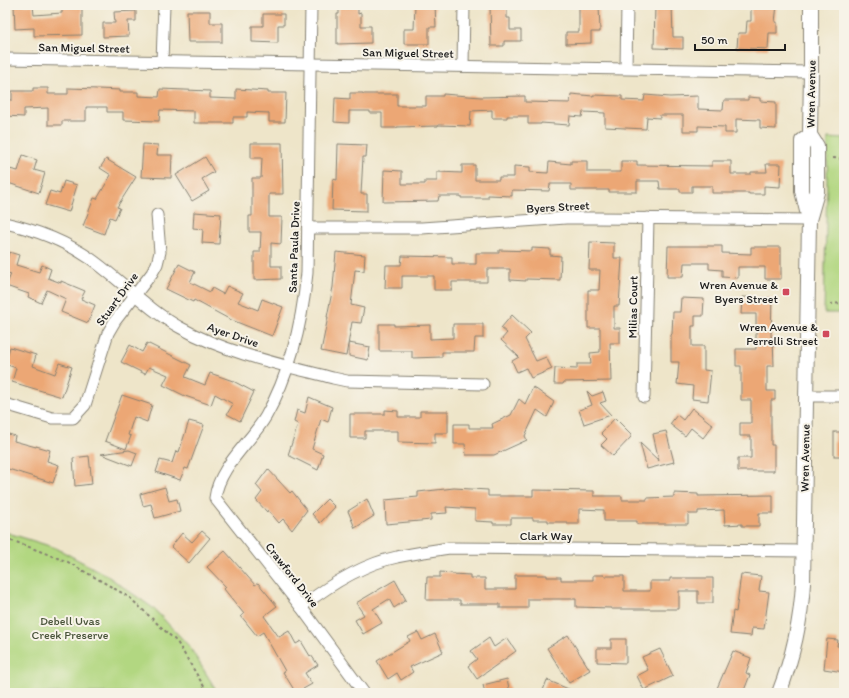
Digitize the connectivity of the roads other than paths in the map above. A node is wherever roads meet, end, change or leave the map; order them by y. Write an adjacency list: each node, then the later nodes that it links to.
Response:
1 (164, 5): 7 (street)
2 (311, 5): 8 (street, Santa Paula Drive)
3 (464, 5): 9 (street)
4 (627, 5): 10 (street)
5 (811, 5): 11 (street, Wren Avenue)
6 (5, 59): 7 (street, San Miguel Street)
7 (162, 62): 8 (street, San Miguel Street)
8 (310, 64): 9 (street, San Miguel Street); 16 (street, Santa Paula Drive)
9 (463, 66): 10 (street, San Miguel Street)
10 (626, 68): 11 (street, San Miguel Street)
11 (811, 72): 14 (street, Wren Avenue)
12 (157, 215): 17 (street, Stuart Drive)
13 (648, 218): 14 (street, Byers Street); 16 (street, Byers Street); 22 (street, Milias Court)
14 (809, 220): 20 (street, Wren Avenue)
15 (5, 223): 17 (street, Ayer Drive)
16 (308, 228): 18 (street, Santa Paula Drive)
17 (135, 295): 18 (street, Ayer Drive); 23 (street, Stuart Drive)
18 (289, 366): 19 (street, Ayer Drive); 24 (street, Santa Paula Drive)
19 (483, 384)
20 (806, 396): 21 (street); 25 (street, Wren Avenue)
21 (844, 396)
22 (644, 397)
23 (5, 404)
24 (226, 471): 26 (street, Crawford Drive)
25 (804, 551): 26 (street, Clark Way); 27 (street, Wren Avenue)
26 (301, 607): 28 (street, Crawford Drive)
27 (782, 692)
28 (364, 693)

